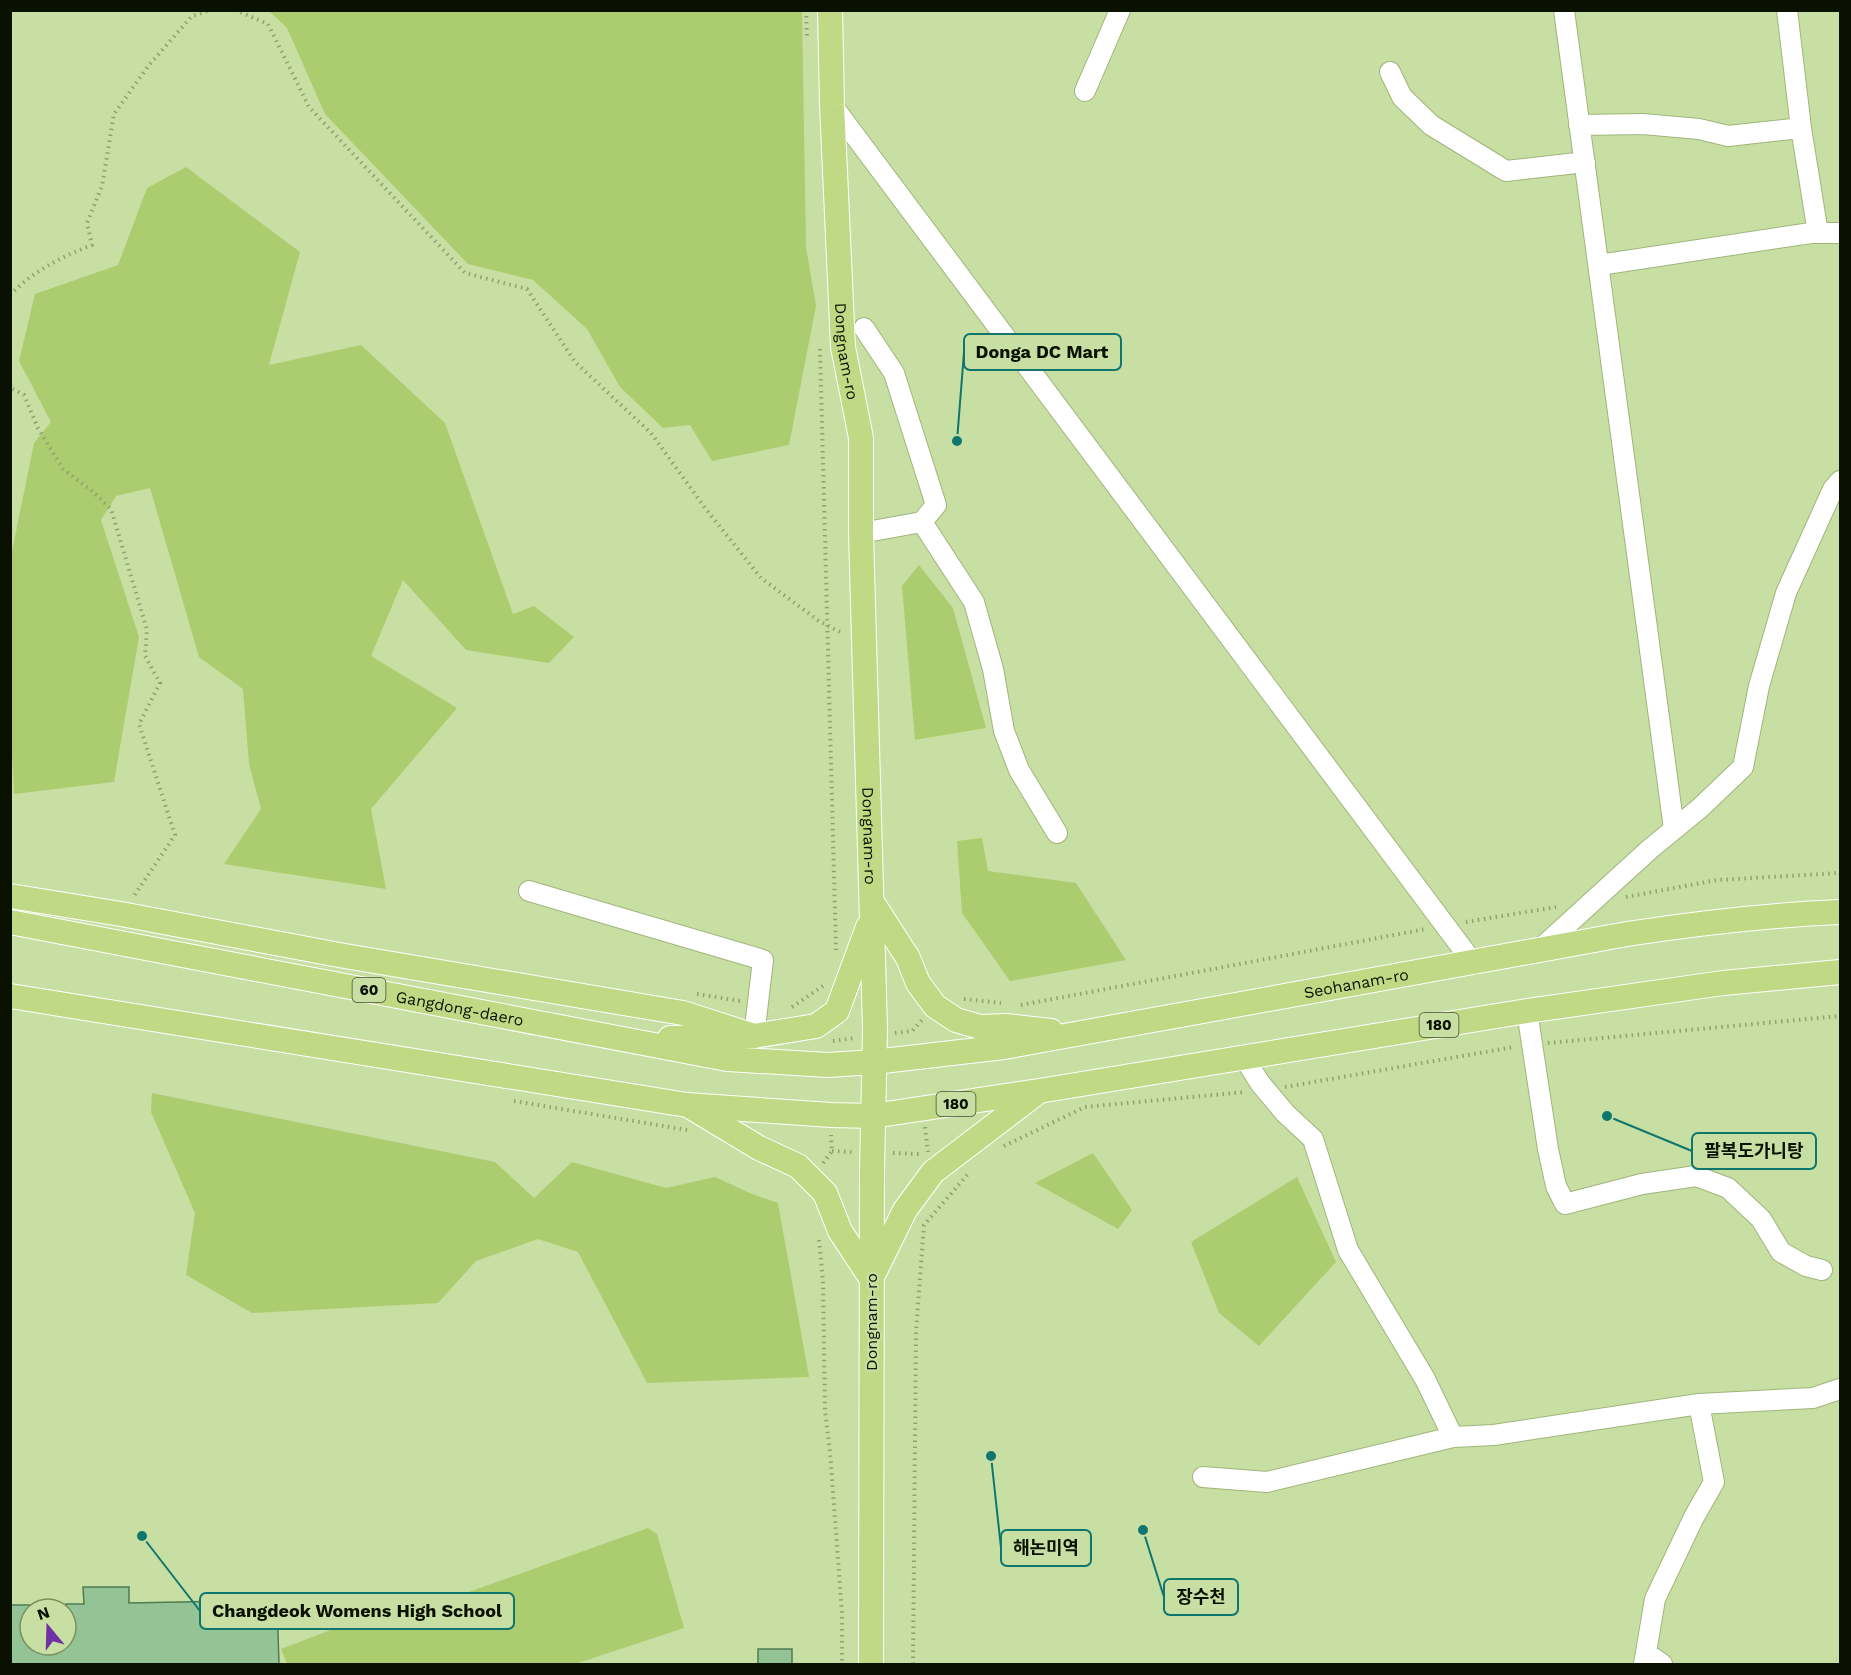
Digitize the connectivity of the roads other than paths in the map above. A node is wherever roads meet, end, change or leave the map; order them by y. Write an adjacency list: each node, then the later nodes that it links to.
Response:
1 (830, 10): 7 (main road, Dongnam-ro)
2 (1119, 10): 6 (street)
3 (1564, 10): 8 (street)
4 (1787, 10): 9 (street)
5 (1390, 72): 10 (street)
6 (1085, 91)
7 (832, 105): 17 (main road, Dongnam-ro); 26 (street)
8 (1580, 125): 9 (street); 10 (street)
9 (1801, 128): 11 (street)
10 (1585, 162): 13 (street)
11 (1818, 233): 12 (street); 13 (street)
12 (1840, 233)
13 (1599, 265): 18 (street)
14 (864, 328): 16 (street)
15 (1840, 481): 18 (street)
16 (922, 522): 17 (street); 19 (street)
17 (861, 532): 22 (main road, Dongnam-ro)
18 (1674, 829): 25 (street)
19 (1057, 832)
20 (529, 891): 31 (street)
21 (10, 896): 31 (main road)
22 (872, 909): 30 (main road); 31 (main road); 34 (main road, Dongnam-ro)
23 (1840, 912): 25 (main road, Seohanam-ro)
24 (10, 922): 32 (main road, Gangdong-daero / 60)
25 (1537, 952): 26 (main road, Seohanam-ro)
26 (1474, 963): 30 (main road, Seohanam-ro)
27 (1840, 972): 29 (main road, 180)
28 (10, 996): 36 (main road)
29 (1527, 1011): 33 (main road, 180); 38 (street)
30 (1077, 1034): 34 (main road, Seohanam-ro)
31 (754, 1035): 32 (main road)
32 (625, 1040): 34 (main road, Gangdong-daero / 60)
33 (1243, 1056): 35 (main road, 180); 42 (street)
34 (874, 1062): 37 (main road, Dongnam-ro)
35 (1039, 1091): 37 (main road, 180); 39 (main road)
36 (687, 1105): 37 (main road); 39 (main road)
37 (873, 1116): 39 (main road, Dongnam-ro)
38 (1822, 1269)
39 (872, 1278): 45 (main road, Dongnam-ro)
40 (1840, 1389): 41 (street)
41 (1699, 1404): 42 (street); 44 (street)
42 (1453, 1437): 43 (street)
43 (1203, 1477)
44 (1651, 1661)
45 (871, 1665)

